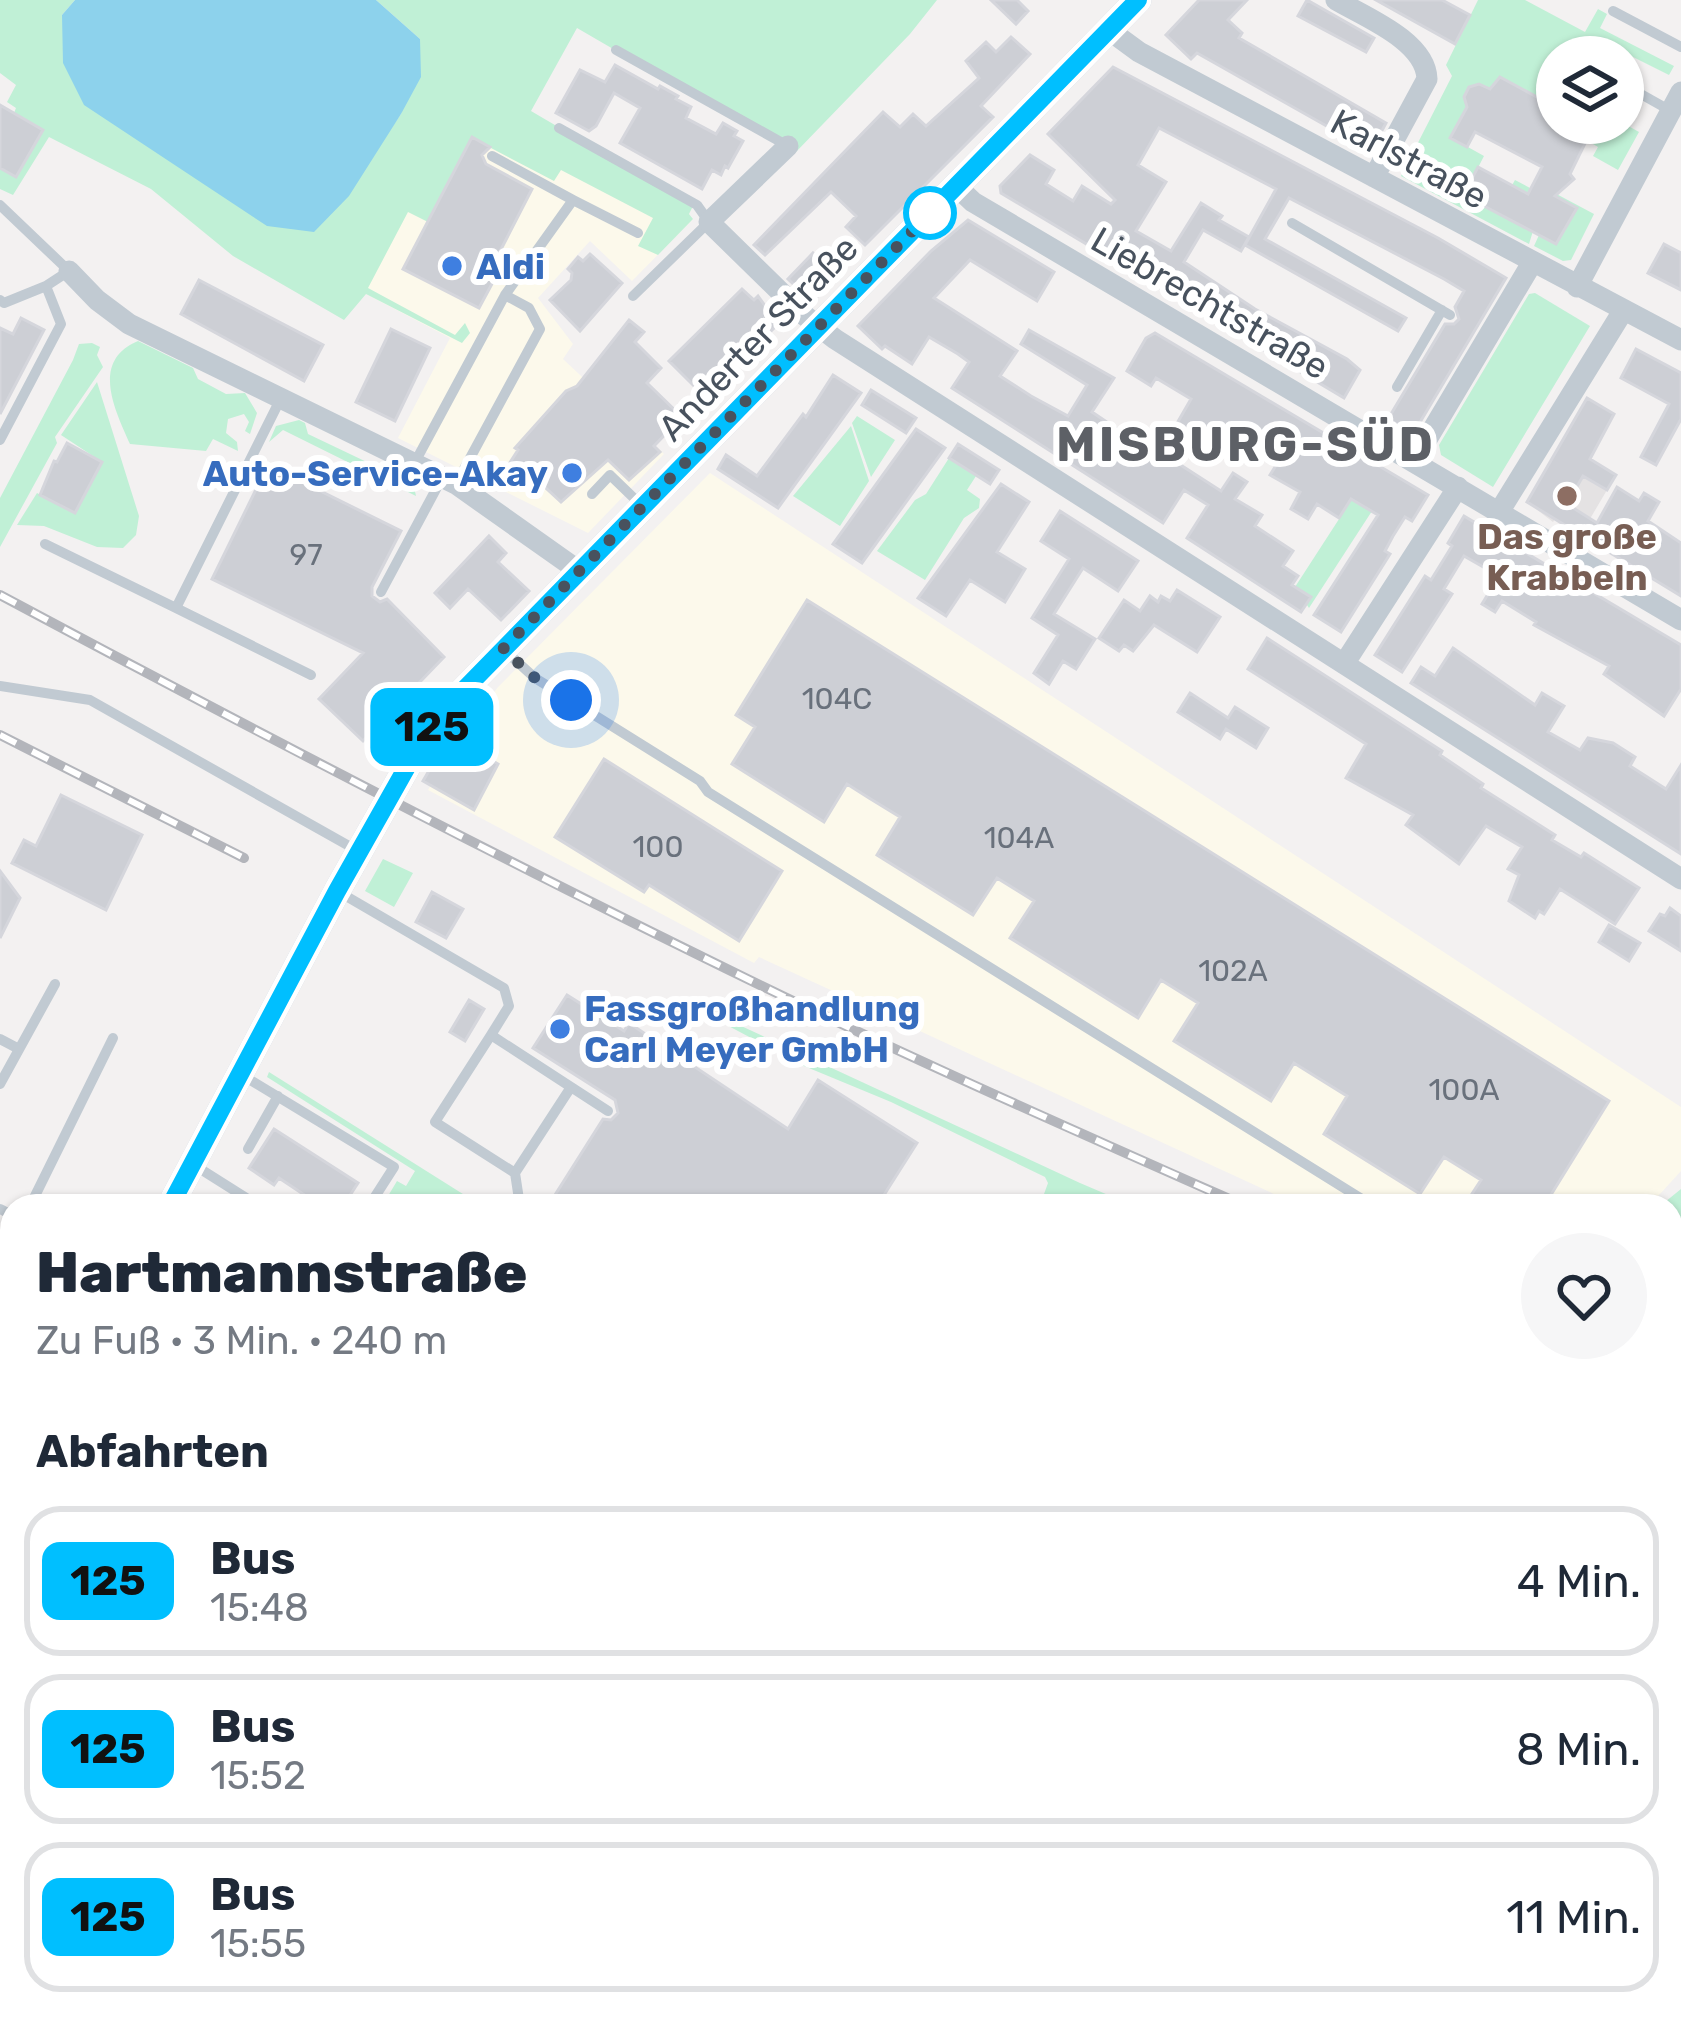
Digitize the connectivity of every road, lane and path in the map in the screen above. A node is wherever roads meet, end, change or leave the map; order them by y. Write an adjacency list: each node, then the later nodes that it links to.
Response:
1 (1138, 0): 4 (main road, Anderter Straße)
2 (1336, 0): 12 (street)
3 (1613, 11): 5 (lane)
4 (1109, 30): 12 (street, Karlstraße); 13 (main road, Anderter Straße)
5 (1681, 47)
6 (616, 50): 10 (lane)
7 (1644, 91): 8 (lane)
8 (1676, 102): 22 (street)
9 (559, 128): 16 (lane)
10 (788, 146): 16 (street)
11 (493, 156): 14 (lane)
12 (1374, 177): 19 (street, Karlstraße)
13 (956, 186): 27 (main road, Anderter Straße); 32 (street, Liebrechtstraße)
14 (573, 200): 18 (lane); 23 (lane)
15 (0, 205): 20 (lane)
16 (709, 223): 24 (lane); 27 (street)
17 (1292, 223): 29 (lane)
18 (638, 233)
19 (1532, 263): 22 (street, Karlstraße); 32 (street)
20 (69, 271): 21 (lane); 30 (street)
21 (46, 286): 25 (lane); 31 (lane)
22 (1577, 287): 26 (street, Karlstraße)
23 (505, 295): 33 (lane); 34 (lane)
24 (633, 296)
25 (0, 300)
26 (1623, 311): 28 (street, Karlstraße); 38 (street)
27 (820, 327): 37 (main road, Anderter Straße); 45 (street)
28 (1681, 340)
29 (1397, 387)
30 (281, 398): 33 (street); 42 (lane)
31 (0, 440)
32 (1414, 461): 35 (street, Liebrechtstraße)
33 (414, 464): 34 (street)
34 (449, 481): 40 (street); 41 (lane)
35 (1458, 487): 38 (street, Liebrechtstraße); 45 (street)
36 (592, 494): 37 (lane)
37 (643, 507): 40 (main road, Anderter Straße)
38 (1499, 512): 43 (street, Liebrechtstraße)
39 (45, 544): 42 (lane)
40 (580, 571): 44 (main road, Anderter Straße)
41 (381, 592)
42 (176, 608): 46 (lane)
43 (1681, 620)
44 (503, 649): 48 (main road, Anderter Straße); 69 (lane)
45 (1344, 664): 49 (street)
46 (311, 675)
47 (0, 686): 48 (lane)
48 (366, 840): 50 (main road, Anderter Straße)
49 (1681, 879)
50 (337, 891): 52 (lane); 56 (main road, Anderter Straße)
51 (55, 984): 55 (lane)
52 (491, 1035): 58 (lane); 63 (lane)
53 (113, 1038): 64 (lane)
54 (0, 1040): 55 (lane)
55 (19, 1049): 57 (lane)
56 (238, 1072): 59 (lane); 62 (main road, Anderter Straße)
57 (0, 1084)
58 (571, 1087): 60 (lane); 63 (lane)
59 (278, 1096): 61 (lane); 67 (lane)
60 (608, 1111)
61 (248, 1149)
62 (191, 1163): 65 (main road, Anderter Straße); 66 (lane)
63 (515, 1173): 68 (lane)
64 (36, 1194)
65 (176, 1194)
66 (240, 1194)
67 (377, 1194)
68 (518, 1194)
69 (1354, 1194)

